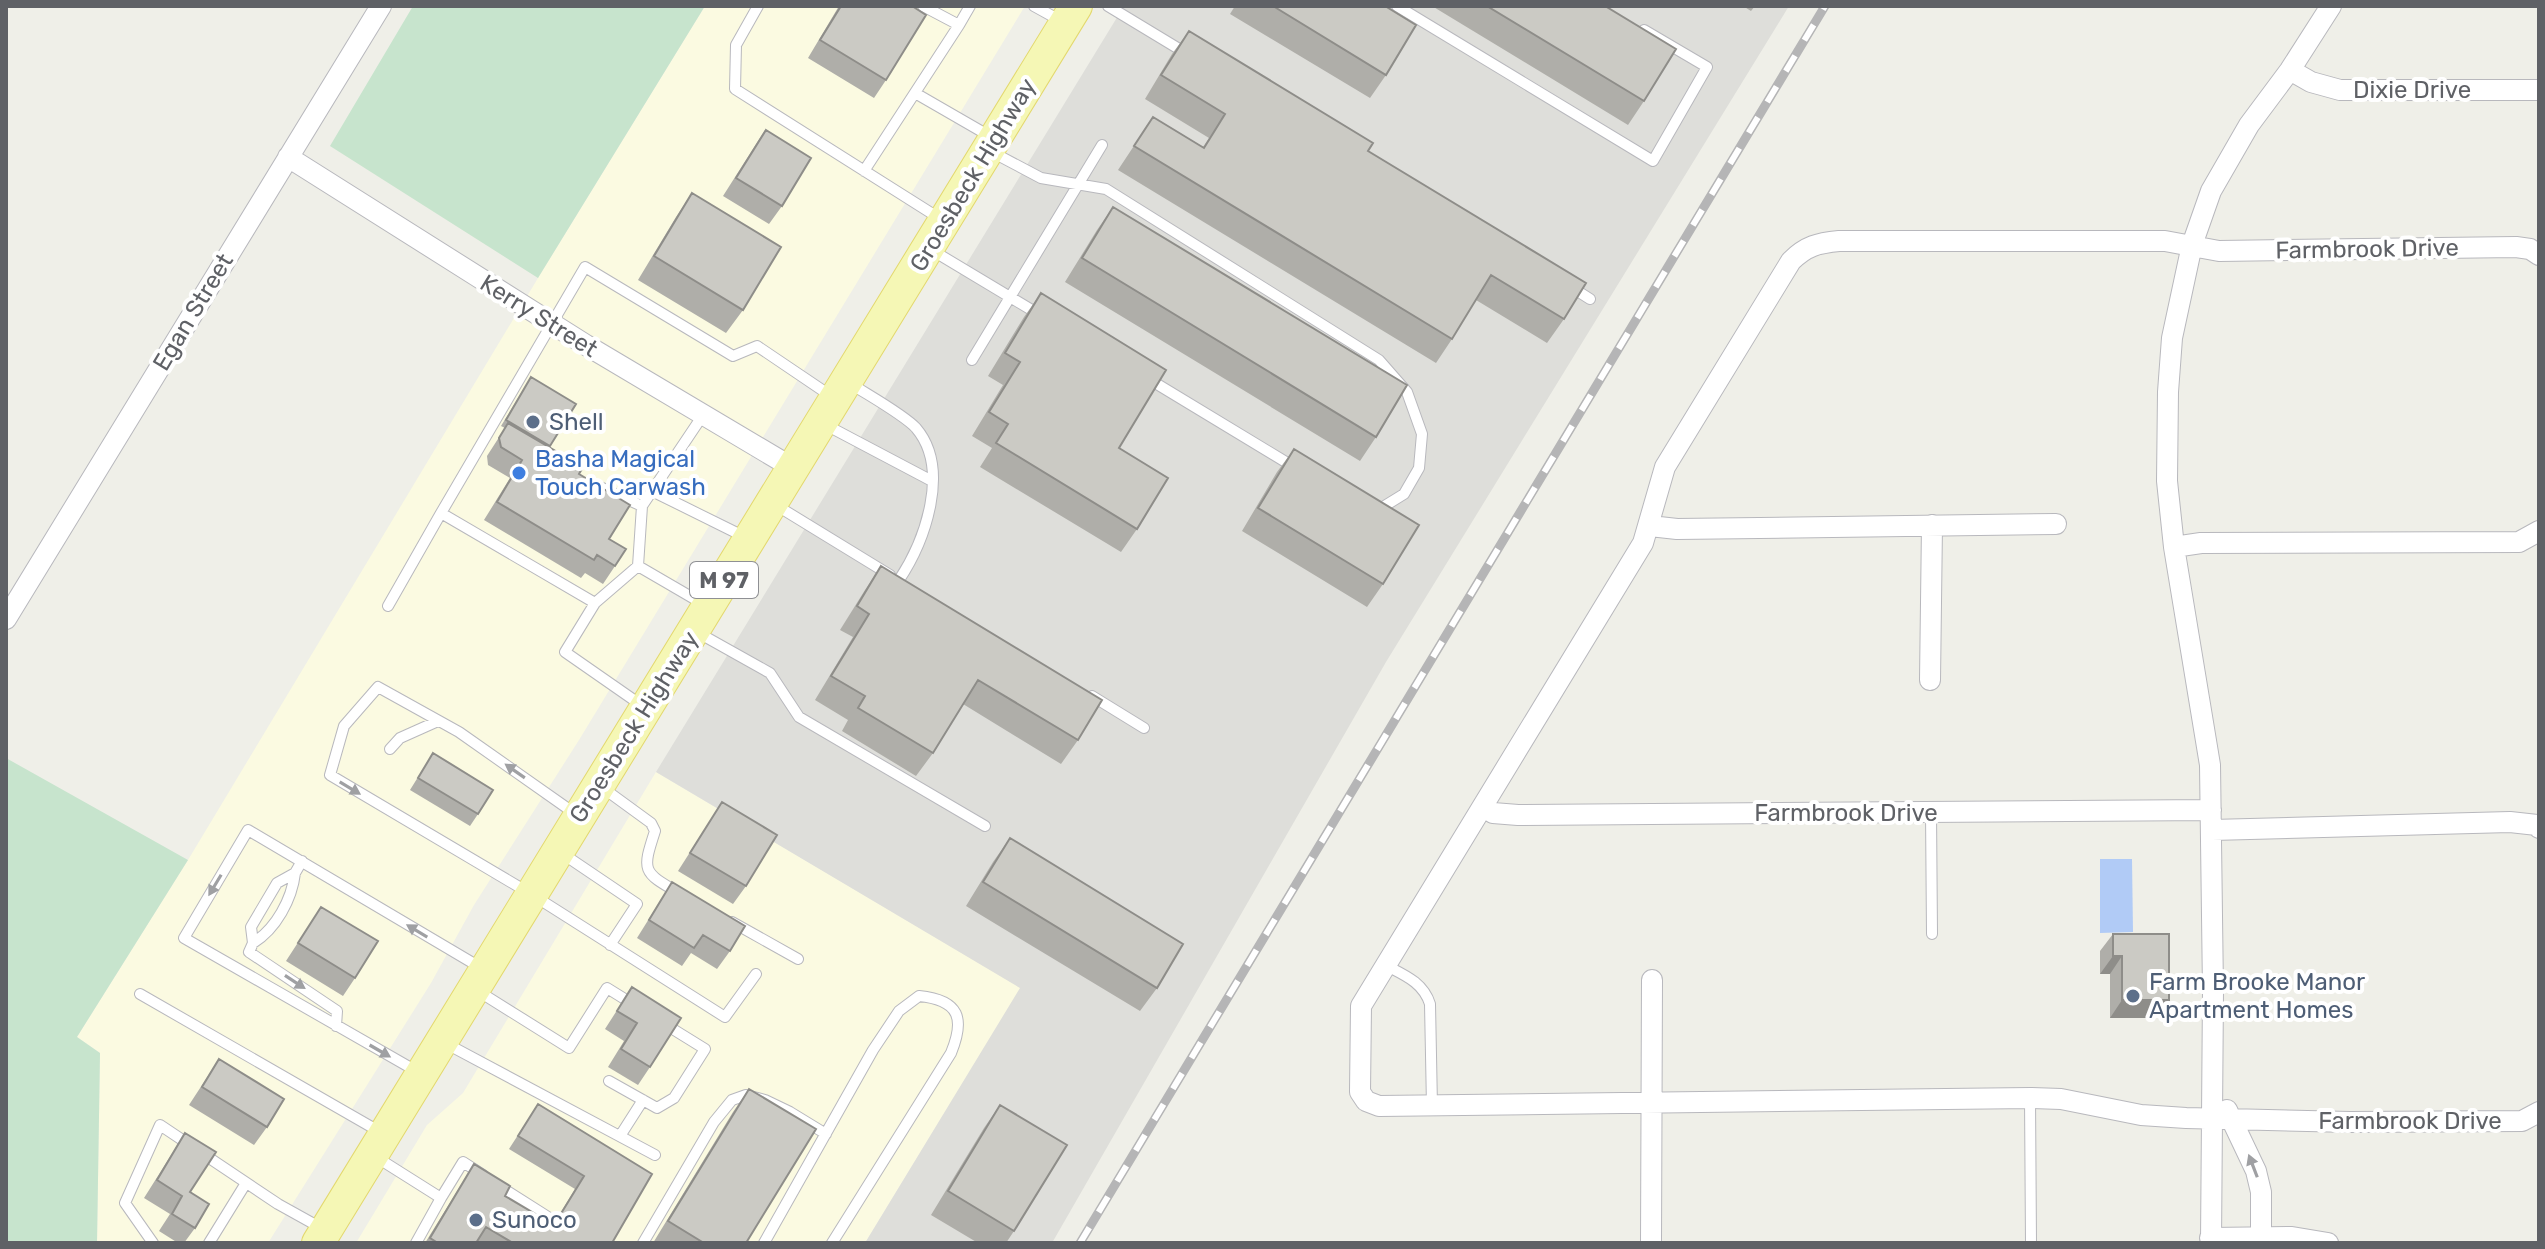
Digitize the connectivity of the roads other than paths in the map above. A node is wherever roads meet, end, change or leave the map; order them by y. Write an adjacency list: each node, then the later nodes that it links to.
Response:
1 (381, 6): 18 (street, Egan Street)
2 (758, 6): 19 (lane)
3 (923, 6): 11 (lane)
4 (970, 6): 11 (lane)
5 (1034, 6): 9 (lane)
6 (1108, 6): 12 (lane)
7 (1397, 6): 10 (lane)
8 (2331, 6): 13 (street)
9 (1071, 15): 16 (main road, Groesbeck Highway / M 97)
10 (1630, 21)
11 (959, 25): 15 (lane)
12 (1202, 63)
13 (2290, 70): 14 (street, Dixie Drive); 22 (street)
14 (2539, 90)
15 (915, 93): 16 (lane); 19 (lane)
16 (992, 144): 20 (lane); 21 (main road, Groesbeck Highway / M 97)
17 (1102, 145): 20 (lane)
18 (288, 157): 28 (street, Kerry Street); 55 (street, Egan Street)
19 (864, 171): 21 (lane)
20 (1078, 184): 25 (lane); 42 (lane)
21 (936, 235): 25 (lane); 31 (main road, Groesbeck Highway / M 97)
22 (2192, 245): 23 (street, Farmbrook Drive); 46 (street, Farmbrook Drive); 49 (street)
23 (2539, 255)
24 (1564, 283): 26 (lane)
25 (1009, 297): 27 (lane); 29 (lane)
26 (1590, 299)
27 (1045, 318)
28 (550, 323): 31 (lane); 32 (street, Kerry Street); 33 (lane)
29 (972, 360)
30 (1138, 373): 36 (lane)
31 (834, 401): 35 (main road, Groesbeck Highway / M 97); 38 (lane); 38 (lane)
32 (703, 415): 35 (street, Kerry Street); 39 (lane)
33 (490, 428): 34 (lane); 43 (lane)
34 (502, 435)
35 (793, 468): 40 (main road, Groesbeck Highway / M 97)
36 (1307, 475)
37 (576, 476): 41 (lane)
38 (932, 481): 51 (lane)
39 (652, 491): 41 (lane); 48 (lane)
40 (772, 503): 48 (main road, Groesbeck Highway / M 97); 51 (lane)
41 (642, 506): 50 (lane)
42 (1365, 507)
43 (441, 513): 53 (lane); 54 (lane)
44 (2056, 524): 45 (street)
45 (1932, 525): 46 (street); 57 (street)
46 (1650, 526): 64 (street, Farmbrook Drive)
47 (2539, 531): 49 (street)
48 (750, 539): 56 (main road, Groesbeck Highway / M 97)
49 (2174, 547): 67 (street)
50 (638, 566): 53 (lane); 56 (lane)
51 (899, 580): 52 (lane)
52 (911, 587)
53 (595, 603): 59 (lane)
54 (388, 606)
55 (6, 619)
56 (701, 619): 59 (main road, Groesbeck Highway / M 97); 68 (lane)
57 (1930, 680)
58 (1077, 687): 61 (lane)
59 (645, 709): 63 (main road, Groesbeck Highway / M 97)
60 (438, 721): 62 (lane); 66 (lane, one-way to 60); 73 (lane, one-way to 73)
61 (1144, 728)
62 (390, 749)
63 (599, 784): 66 (main road, Groesbeck Highway / M 97); 74 (lane)
64 (1483, 807): 65 (street, Farmbrook Drive); 80 (street, Farmbrook Drive)
65 (1931, 812): 67 (street, Farmbrook Drive); 76 (lane)
66 (579, 816): 70 (main road, Groesbeck Highway / M 97)
67 (2212, 820): 69 (street, Farmbrook Drive); 96 (street)
68 (985, 826)
69 (2539, 828)
70 (558, 850): 73 (main road, Groesbeck Highway / M 97); 78 (lane)
71 (302, 861): 72 (lane); 82 (lane, one-way to 71); 87 (lane, one-way to 87)
72 (295, 873): 77 (lane); 77 (lane)
73 (531, 894): 78 (lane); 82 (main road, Groesbeck Highway / M 97)
74 (695, 901)
75 (721, 916): 79 (lane)
76 (1932, 934)
77 (253, 943): 87 (lane, one-way to 87)
78 (610, 945): 81 (lane)
79 (798, 959)
80 (1385, 965): 94 (lane); 94 (street, Farmbrook Drive)
81 (756, 974)
82 (479, 979): 85 (lane); 88 (main road, Groesbeck Highway / M 97)
83 (1652, 980): 93 (street)
84 (140, 994): 99 (lane)
85 (644, 1011)
86 (656, 1019): 92 (lane)
87 (336, 1026): 89 (lane, one-way to 89)
88 (440, 1040): 89 (main road, Groesbeck Highway / M 97); 98 (lane)
89 (420, 1074): 99 (main road, Groesbeck Highway / M 97)
90 (609, 1081): 92 (lane)
91 (2030, 1098): 93 (street, Farmbrook Drive); 96 (street, Farmbrook Drive); 114 (lane)
92 (643, 1100): 98 (lane)
93 (1651, 1103): 94 (street, Farmbrook Drive); 113 (street)
94 (1432, 1106)
95 (2539, 1112): 96 (street, Farmbrook Drive)
96 (2222, 1118): 105 (street); 106 (street, one-way to 96)
97 (826, 1134): 110 (lane); 111 (lane); 112 (lane)
98 (620, 1136): 100 (lane)
99 (377, 1144): 102 (lane); 104 (main road, Groesbeck Highway / M 97)
100 (655, 1155)
101 (246, 1183): 104 (lane); 107 (lane); 108 (lane)
102 (441, 1198): 103 (lane); 109 (lane)
103 (548, 1217)
104 (321, 1237)
105 (2210, 1240): 106 (street)
106 (2261, 1240): 115 (street)
107 (153, 1243)
108 (209, 1243)
109 (416, 1243)
110 (643, 1243)
111 (764, 1243)
112 (832, 1243)
113 (1651, 1243)
114 (2031, 1243)
115 (2328, 1243)

